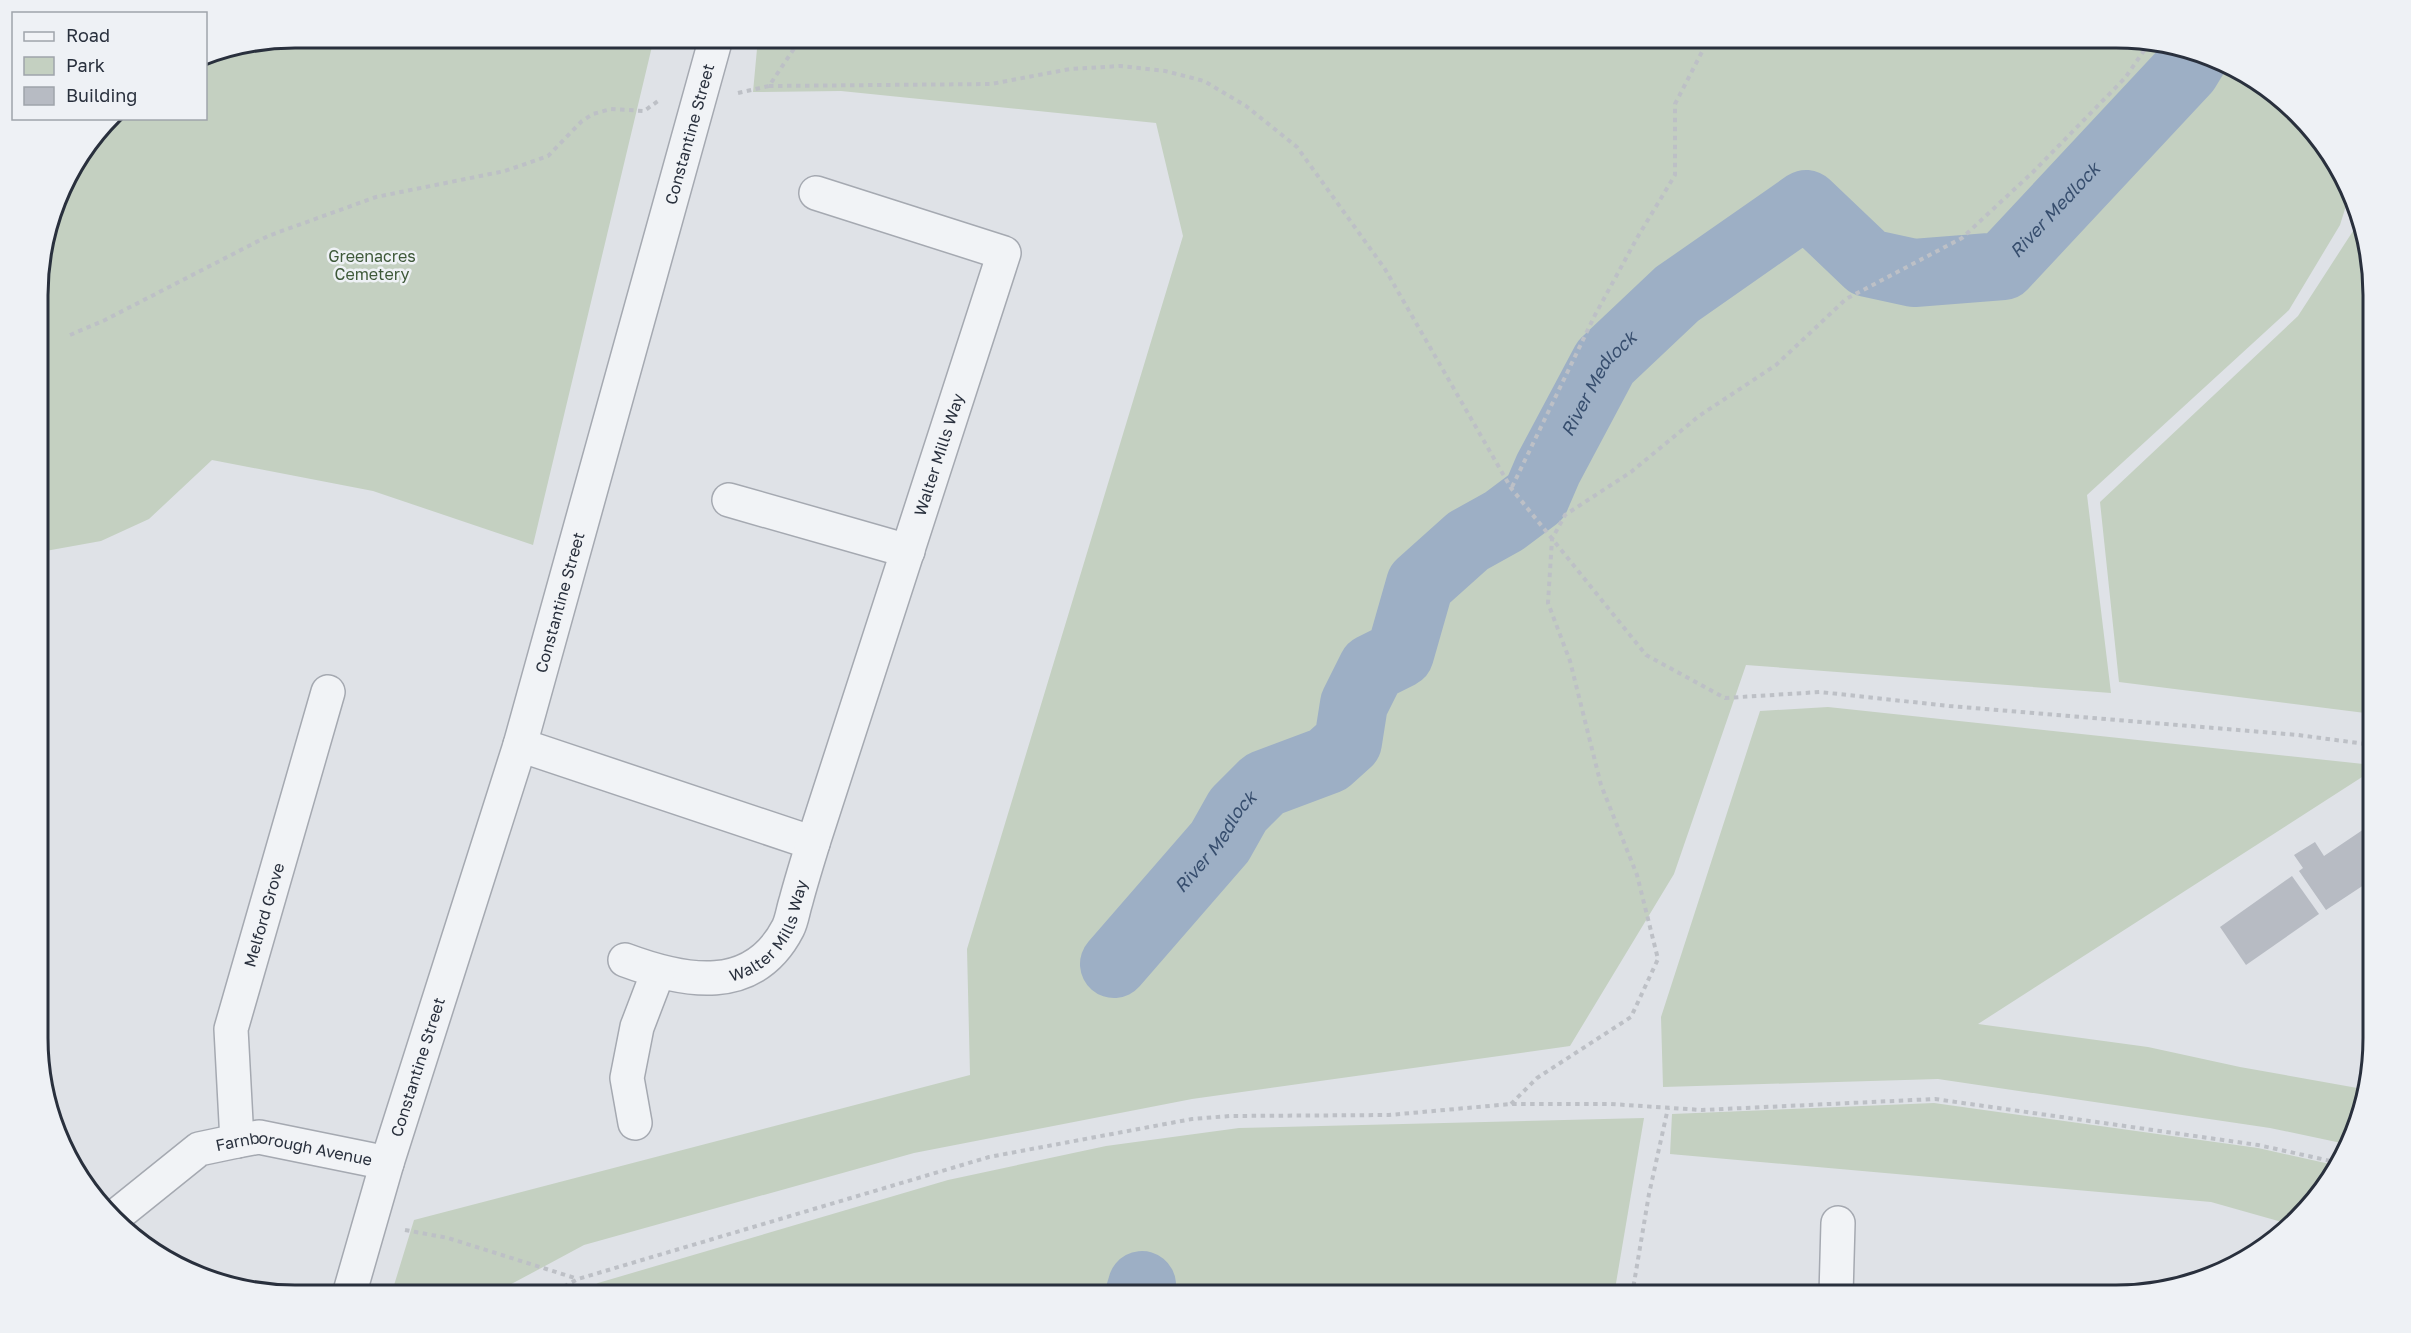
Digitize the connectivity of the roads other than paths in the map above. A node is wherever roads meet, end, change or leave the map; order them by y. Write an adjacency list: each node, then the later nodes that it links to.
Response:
1 (713, 48): 6 (street, Constantine Street)
2 (816, 193): 4 (street, Walter Mills Way)
3 (729, 500): 4 (street)
4 (908, 551): 7 (street, Walter Mills Way)
5 (328, 692): 11 (street, Melford Grove)
6 (520, 745): 7 (street); 12 (street, Constantine Street)
7 (813, 843): 9 (street, Walter Mills Way)
8 (626, 960): 9 (street, Walter Mills Way)
9 (657, 972): 10 (street)
10 (635, 1123)
11 (237, 1141): 12 (street, Farnborough Avenue); 13 (street, Farnborough Avenue)
12 (387, 1163): 15 (street, Constantine Street)
13 (120, 1213)
14 (1838, 1223): 16 (street)
15 (351, 1285)
16 (1836, 1285)

